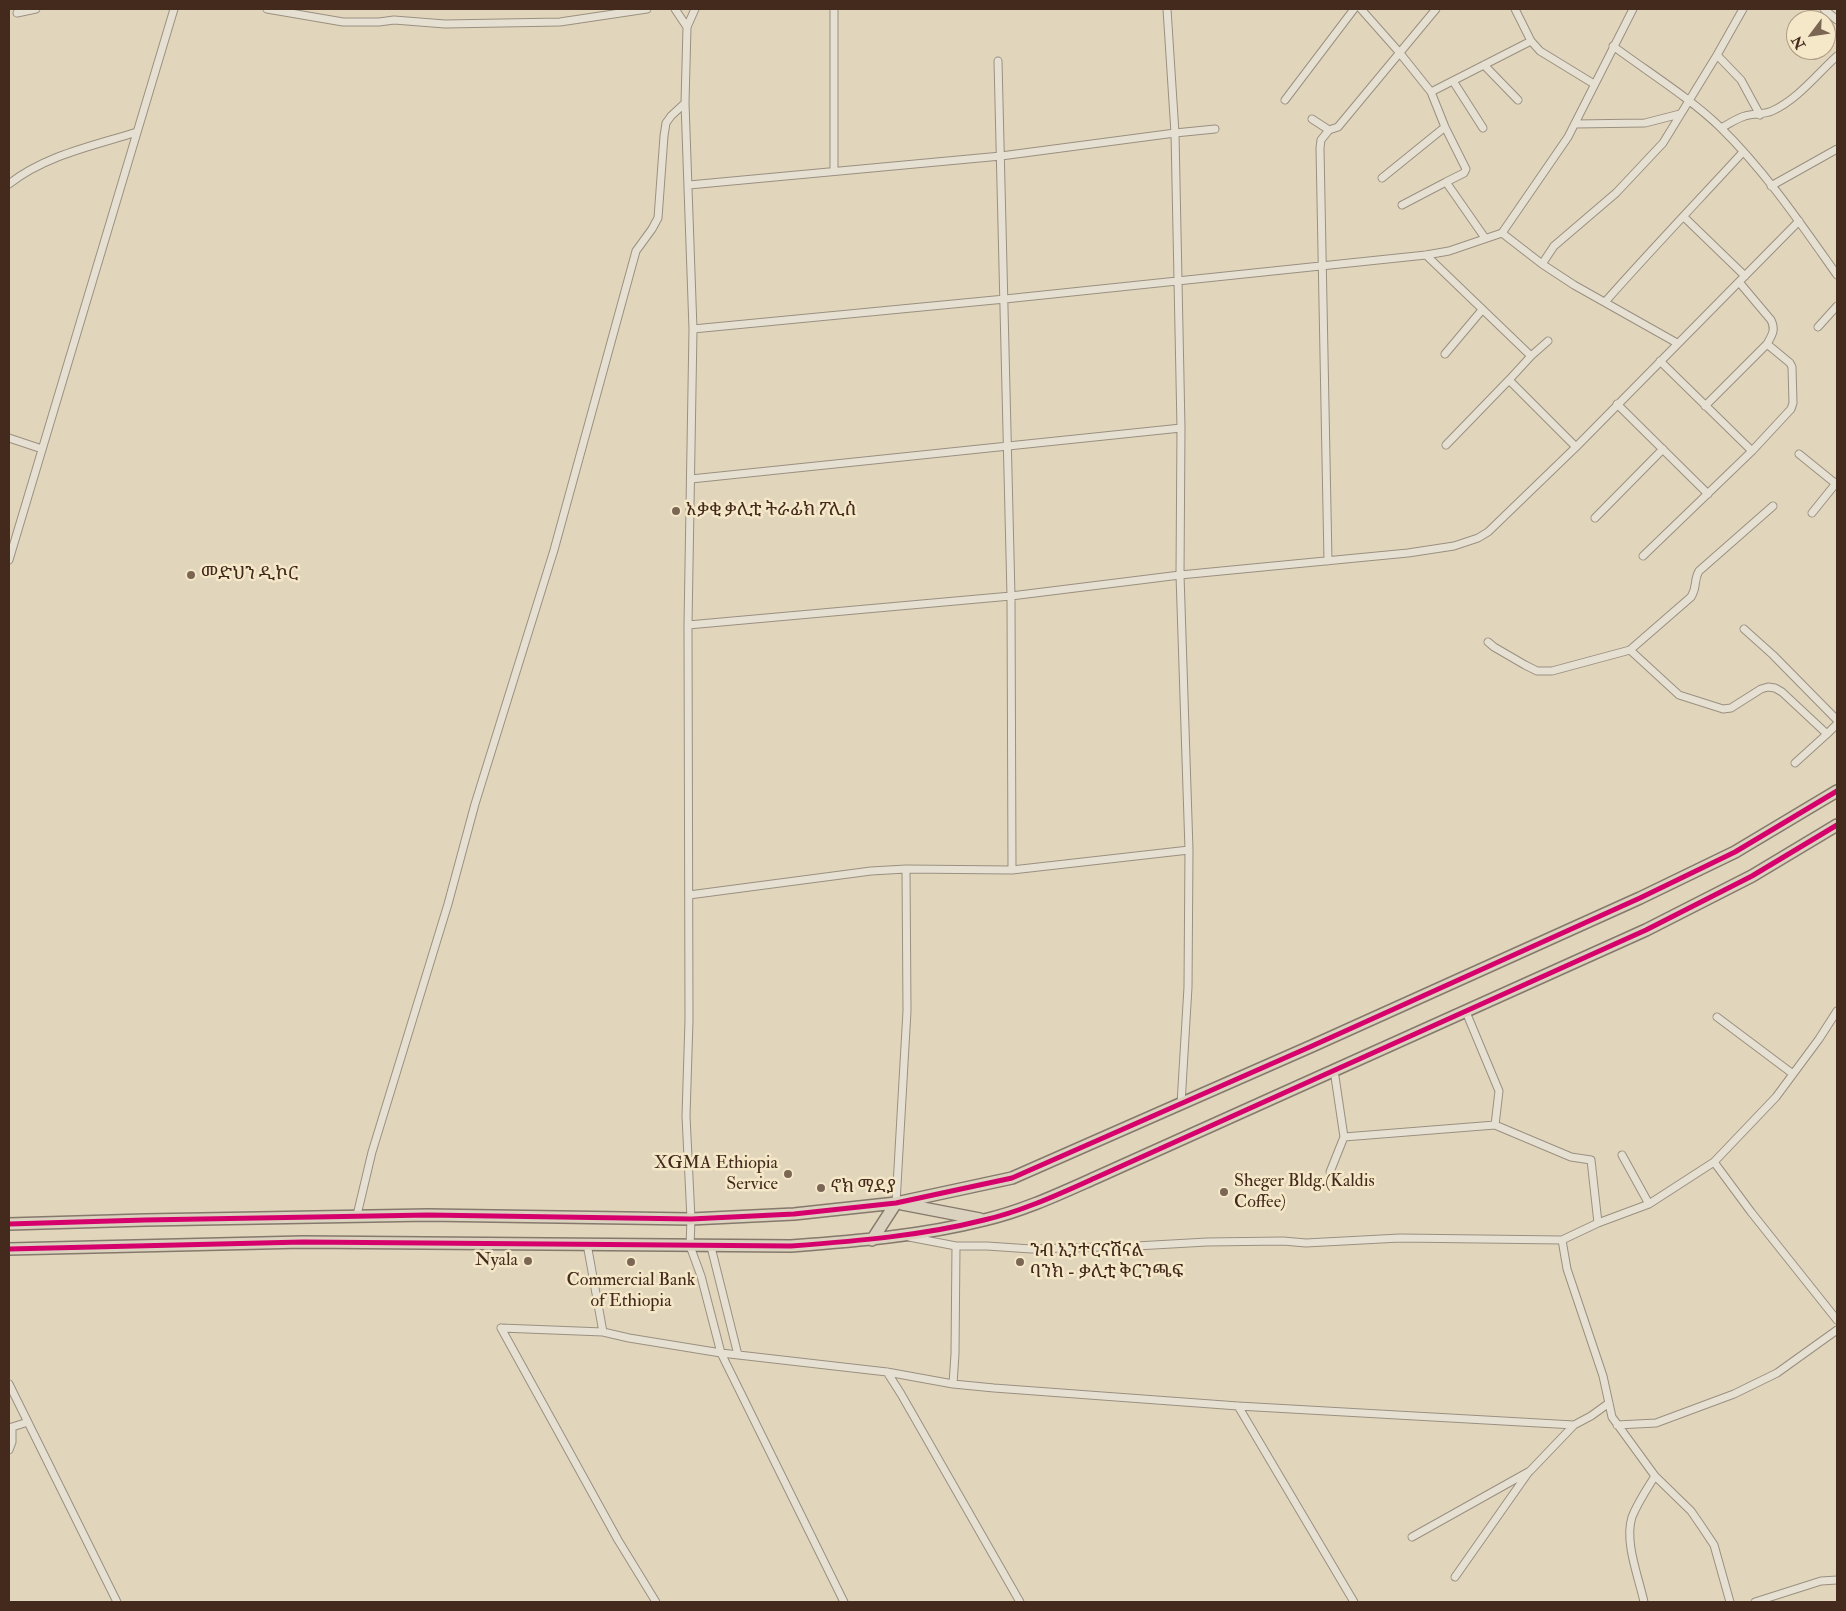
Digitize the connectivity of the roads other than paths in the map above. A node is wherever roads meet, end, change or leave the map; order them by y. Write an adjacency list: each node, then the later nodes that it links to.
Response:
1 (18, 9): 2 (street)
2 (36, 9)
3 (174, 9): 42 (street)
4 (267, 9): 5 (street)
5 (647, 9)
6 (675, 9): 18 (street)
7 (695, 9): 18 (street)
8 (834, 9): 47 (street)
9 (1167, 9): 43 (street)
10 (1354, 9): 29 (street)
11 (1361, 9): 21 (street)
12 (1436, 9): 21 (street)
13 (1515, 9): 19 (street)
14 (1633, 9): 20 (street)
15 (1824, 9): 17 (street)
16 (1740, 10): 22 (street)
17 (1837, 20)
18 (687, 27): 32 (street)
19 (1531, 41): 25 (street); 27 (street)
20 (1613, 46): 27 (street); 31 (street)
21 (1400, 52): 28 (street); 41 (street)
22 (1717, 55): 31 (street); 34 (street)
23 (1837, 56): 34 (street)
24 (998, 61): 46 (street)
25 (1484, 65): 26 (street); 30 (street)
26 (1453, 81): 28 (street); 38 (street)
27 (1594, 84): 36 (street)
28 (1431, 92): 37 (street)
29 (1285, 100)
30 (1518, 100)
31 (1688, 102): 33 (street); 39 (street)
32 (685, 103): 51 (street); 126 (street)
33 (1680, 114): 36 (street); 59 (street)
34 (1760, 115): 39 (street)
35 (1312, 119): 41 (street)
36 (1574, 124): 56 (street)
37 (1445, 127): 48 (street); 49 (street)
38 (1483, 128)
39 (1721, 128): 45 (street)
40 (1215, 129): 43 (street)
41 (1329, 130): 60 (street)
42 (137, 132): 50 (street); 85 (street)
43 (1175, 133): 46 (street); 63 (street)
44 (1837, 149): 52 (street)
45 (1743, 152): 52 (street); 54 (street)
46 (1001, 156): 47 (street); 65 (street)
47 (834, 170): 51 (street)
48 (1382, 178)
49 (1446, 182): 53 (street); 57 (street)
50 (9, 184)
51 (689, 185): 70 (street)
52 (1771, 186): 55 (street)
53 (1402, 205)
54 (1684, 217): 62 (street); 66 (street)
55 (1799, 221): 61 (street); 62 (street)
56 (1502, 233): 57 (street); 59 (street)
57 (1485, 238): 58 (street)
58 (1426, 255): 60 (street); 68 (street)
59 (1542, 264): 66 (street)
60 (1322, 266): 63 (street); 97 (street)
61 (1837, 275)
62 (1745, 276): 64 (street)
63 (1178, 280): 65 (street); 80 (street)
64 (1739, 282): 72 (street); 73 (street)
65 (1005, 299): 70 (street); 82 (street)
66 (1605, 302): 72 (street)
67 (1837, 306): 69 (street)
68 (1482, 310): 74 (street); 75 (street)
69 (1818, 327)
70 (693, 329): 89 (street)
71 (1548, 341): 75 (street)
72 (1677, 343): 76 (street)
73 (1767, 344): 79 (street); 87 (street)
74 (1445, 354)
75 (1531, 356): 77 (street)
76 (1660, 361): 78 (street); 79 (street)
77 (1509, 380): 83 (street); 84 (street)
78 (1617, 404): 84 (street); 86 (street)
79 (1705, 406): 87 (street)
80 (1181, 428): 82 (street); 98 (street)
81 (9, 438): 85 (street)
82 (1006, 445): 89 (street); 99 (street)
83 (1446, 446)
84 (1576, 447): 97 (street)
85 (42, 449): 96 (street)
86 (1663, 449): 91 (street); 94 (street)
87 (1752, 452): 91 (street)
88 (1799, 454): 90 (street)
89 (692, 479): 100 (street)
90 (1836, 483): 93 (street)
91 (1708, 494): 95 (street)
92 (1774, 506): 103 (street)
93 (1812, 513)
94 (1596, 518)
95 (1642, 556)
96 (9, 560)
97 (1328, 561): 98 (street)
98 (1180, 575): 99 (street); 109 (street)
99 (1011, 596): 100 (street); 111 (street)
100 (688, 625): 112 (street)
101 (1744, 629): 104 (street)
102 (1488, 642): 103 (street)
103 (1630, 650): 105 (street)
104 (1837, 722): 105 (street)
105 (1827, 734): 106 (street)
106 (1795, 763)
107 (1837, 792): 118 (main road)
108 (1837, 824): 114 (main road)
109 (1189, 850): 111 (street); 118 (street)
110 (906, 869): 111 (street); 112 (street); 124 (street)
111 (1012, 870)
112 (690, 895): 127 (street)
113 (1837, 1011): 117 (street)
114 (1466, 1012): 116 (main road); 119 (street)
115 (1717, 1017): 117 (street)
116 (1334, 1070): 120 (street); 128 (main road)
117 (1793, 1074): 122 (street)
118 (1181, 1104): 124 (main road)
119 (1495, 1125): 120 (street); 129 (street)
120 (1344, 1137): 123 (street)
121 (1622, 1154): 125 (street)
122 (1714, 1162): 125 (street); 139 (street)
123 (1330, 1172)
124 (896, 1203): 127 (main road); 128 (main road); 132 (main road)
125 (1649, 1204): 129 (street)
126 (357, 1215): 127 (main road); 130 (main road)
127 (691, 1219): 135 (street)
128 (985, 1220): 131 (main road)
129 (1598, 1223): 133 (street)
130 (9, 1224)
131 (902, 1236): 132 (main road); 137 (street)
132 (872, 1240): 136 (main road)
133 (1562, 1240): 137 (street); 147 (street)
134 (587, 1244): 135 (main road); 138 (main road); 141 (street)
135 (690, 1246): 136 (main road); 142 (street)
136 (711, 1246): 143 (street)
137 (956, 1246): 146 (street)
138 (9, 1249)
139 (1837, 1320)
140 (1837, 1330): 151 (street)
141 (603, 1332): 142 (street); 160 (street)
142 (721, 1353): 143 (street); 161 (street)
143 (738, 1355): 144 (street)
144 (886, 1372): 146 (street); 162 (street)
145 (9, 1384): 149 (street)
146 (953, 1384): 148 (street)
147 (1609, 1403): 150 (street); 151 (street)
148 (1238, 1406): 150 (street); 163 (street)
149 (28, 1422): 152 (street); 159 (street)
150 (1574, 1425): 154 (street)
151 (1617, 1425): 155 (street)
152 (10, 1428): 153 (street)
153 (9, 1450)
154 (1530, 1471): 156 (street); 157 (street)
155 (1655, 1476): 164 (street); 165 (street)
156 (1412, 1537)
157 (1455, 1577)
158 (1837, 1580): 166 (street)
159 (117, 1602)
160 (656, 1602)
161 (844, 1602)
162 (1020, 1602)
163 (1354, 1602)
164 (1644, 1602)
165 (1730, 1602)
166 (1755, 1602)

